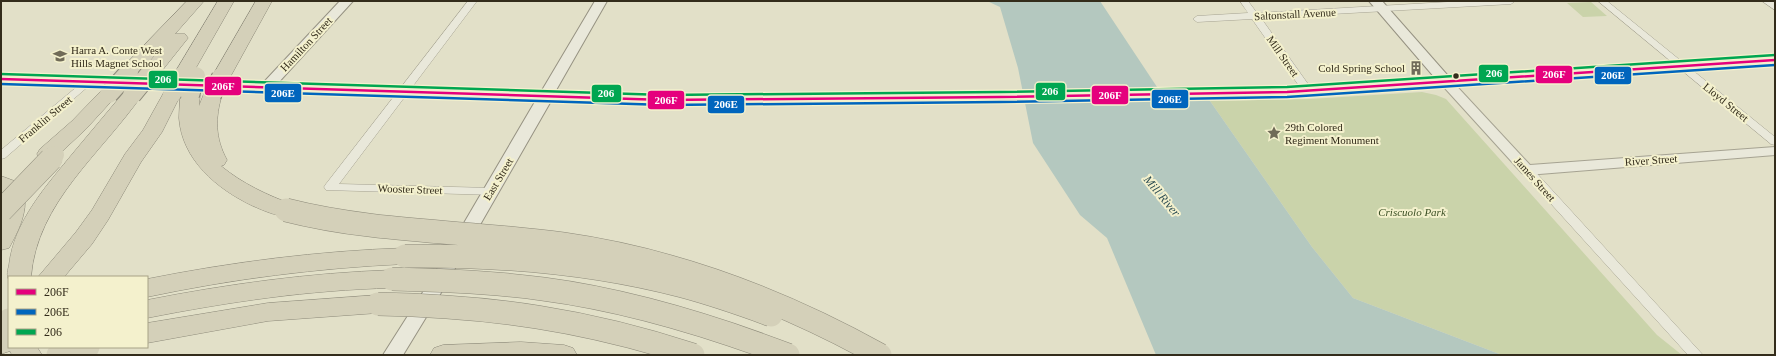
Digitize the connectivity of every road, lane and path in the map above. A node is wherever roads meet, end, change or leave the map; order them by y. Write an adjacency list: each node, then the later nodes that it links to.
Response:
1 (196, 1): 30 (highway, bridge)
2 (210, 1): 40 (highway, bridge)
3 (226, 1): 23 (highway)
4 (236, 1): 23 (highway)
5 (264, 1): 34 (highway, bridge)
6 (347, 1): 24 (main road, Hamilton Street)
7 (473, 1): 26 (street)
8 (601, 1): 27 (main road, East Street)
9 (1244, 1): 16 (street, Mill Street)
10 (1503, 1): 11 (street, Saltonstall Avenue); 14 (street, Saltonstall Avenue)
11 (1511, 1)
12 (1602, 1): 19 (street, Lloyd Street)
13 (1766, 1): 15 (street)
14 (1379, 5): 16 (street, Saltonstall Avenue); 22 (main road, James Street)
15 (1775, 7)
16 (1255, 16): 17 (street, Saltonstall Avenue); 25 (street, Mill Street)
17 (1198, 19)
18 (1775, 60): 19 (main road)
19 (1681, 66): 22 (main road); 28 (street, Lloyd Street)
20 (1, 79): 21 (main road)
21 (88, 82): 24 (main road); 31 (street, Franklin Street)
22 (1446, 82): 25 (main road); 32 (street, James Street)
23 (185, 85): 34 (highway); 38 (highway)
24 (266, 88): 26 (main road)
25 (1308, 91): 27 (main road)
26 (403, 92): 27 (main road); 35 (street, Wooster Street)
27 (546, 97): 35 (main road, East Street)
28 (1775, 142)
29 (1775, 151): 32 (street, River Street)
30 (51, 154): 36 (highway); 37 (highway, bridge)
31 (1, 156)
32 (1527, 170): 61 (street, James Street)
33 (1, 183): 39 (highway)
34 (235, 188): 60 (highway, bridge)
35 (490, 192): 54 (main road, East Street)
36 (1, 198)
37 (1, 211)
38 (98, 226): 41 (highway); 42 (highway)
39 (1, 242)
40 (19, 276)
41 (51, 276)
42 (65, 276)
43 (148, 288): 59 (highway, bridge)
44 (148, 309): 58 (highway, bridge)
45 (1, 321): 46 (highway)
46 (8, 332)
47 (148, 333): 57 (highway, bridge)
48 (21, 348): 51 (highway)
49 (57, 348): 53 (highway)
50 (84, 348): 52 (highway, bridge)
51 (29, 355)
52 (58, 355)
53 (66, 355)
54 (393, 355)
55 (443, 355): 56 (highway)
56 (564, 355)
57 (694, 355)
58 (788, 355)
59 (857, 355)
60 (880, 355)
61 (1696, 355)

